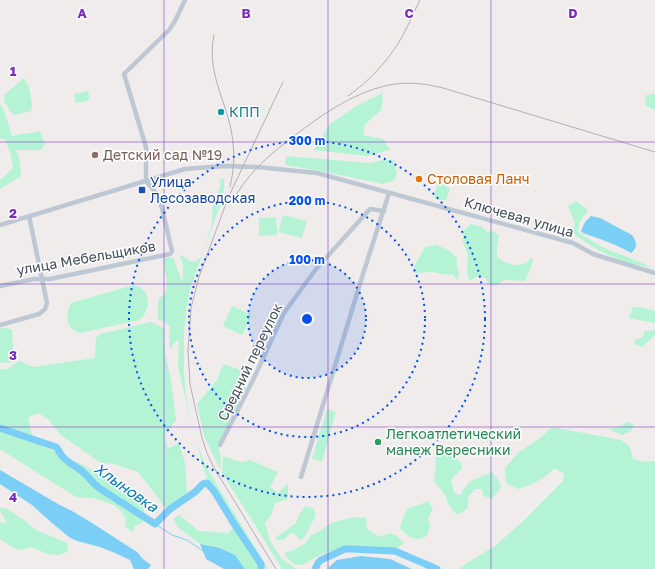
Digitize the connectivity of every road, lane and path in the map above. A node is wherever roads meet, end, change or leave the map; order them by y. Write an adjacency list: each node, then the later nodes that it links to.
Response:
1 (185, 0): 2 (street)
2 (146, 181): 3 (street, Ключевая улица); 5 (street, Ключевая улица); 8 (street, улица Мебельщиков)
3 (389, 192): 4 (street); 7 (street, Ключевая улица)
4 (384, 211): 11 (street, Средний переулок); 12 (street)
5 (29, 216): 6 (street, Ключевая улица); 8 (street)
6 (0, 225)
7 (655, 273)
8 (42, 278): 9 (street, улица Мебельщиков); 10 (street)
9 (0, 286)
10 (0, 325)
11 (220, 445)
12 (301, 477)

